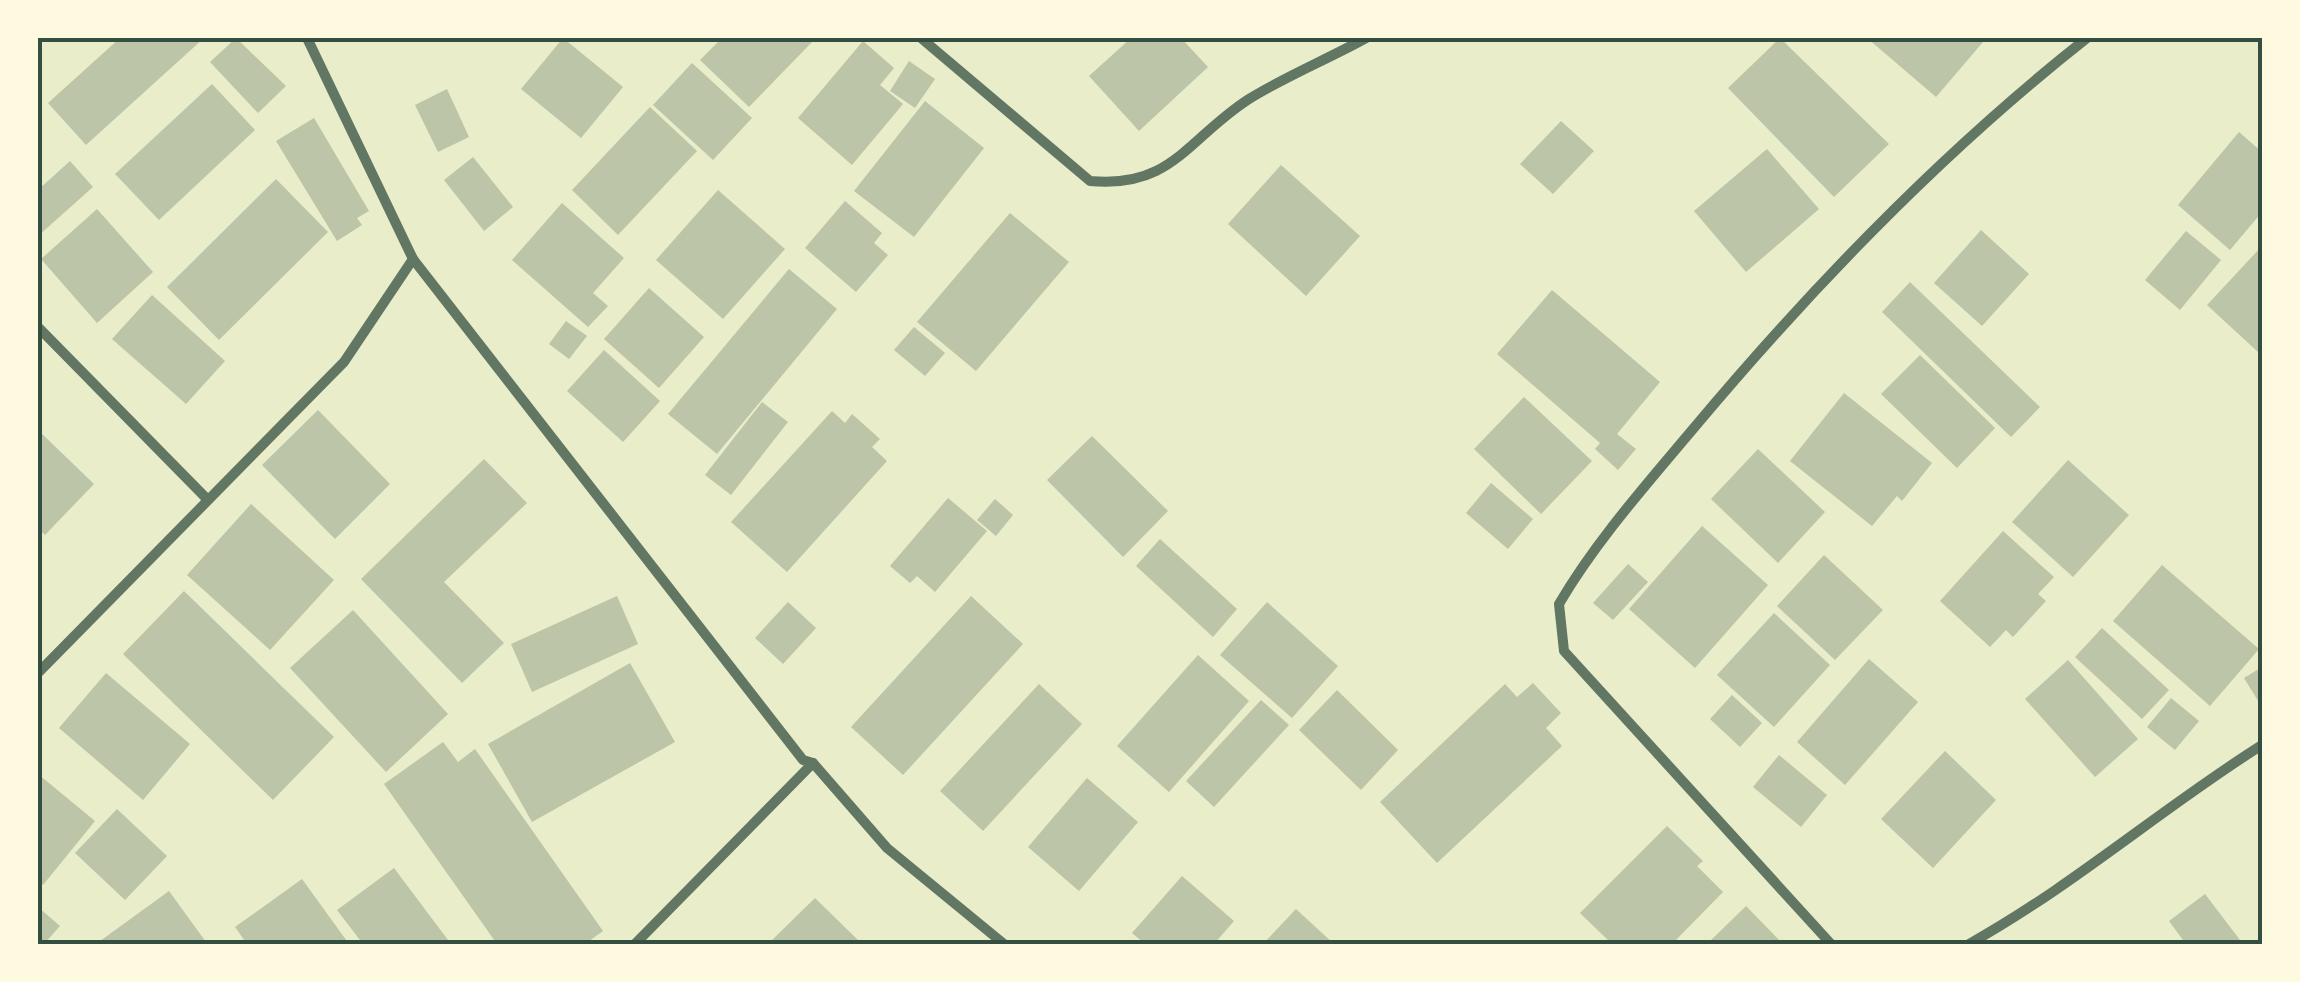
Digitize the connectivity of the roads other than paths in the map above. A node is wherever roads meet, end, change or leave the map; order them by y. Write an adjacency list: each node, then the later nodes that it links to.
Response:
1 (307, 38): 5 (street)
2 (921, 38): 3 (street)
3 (1366, 38)
4 (2088, 38): 13 (street)
5 (412, 259): 7 (street); 10 (street)
6 (38, 327): 7 (street)
7 (207, 499): 8 (street)
8 (38, 673)
9 (2262, 745): 14 (street)
10 (813, 763): 11 (street); 12 (street)
11 (636, 944)
12 (1004, 944)
13 (1831, 944)
14 (1969, 944)

